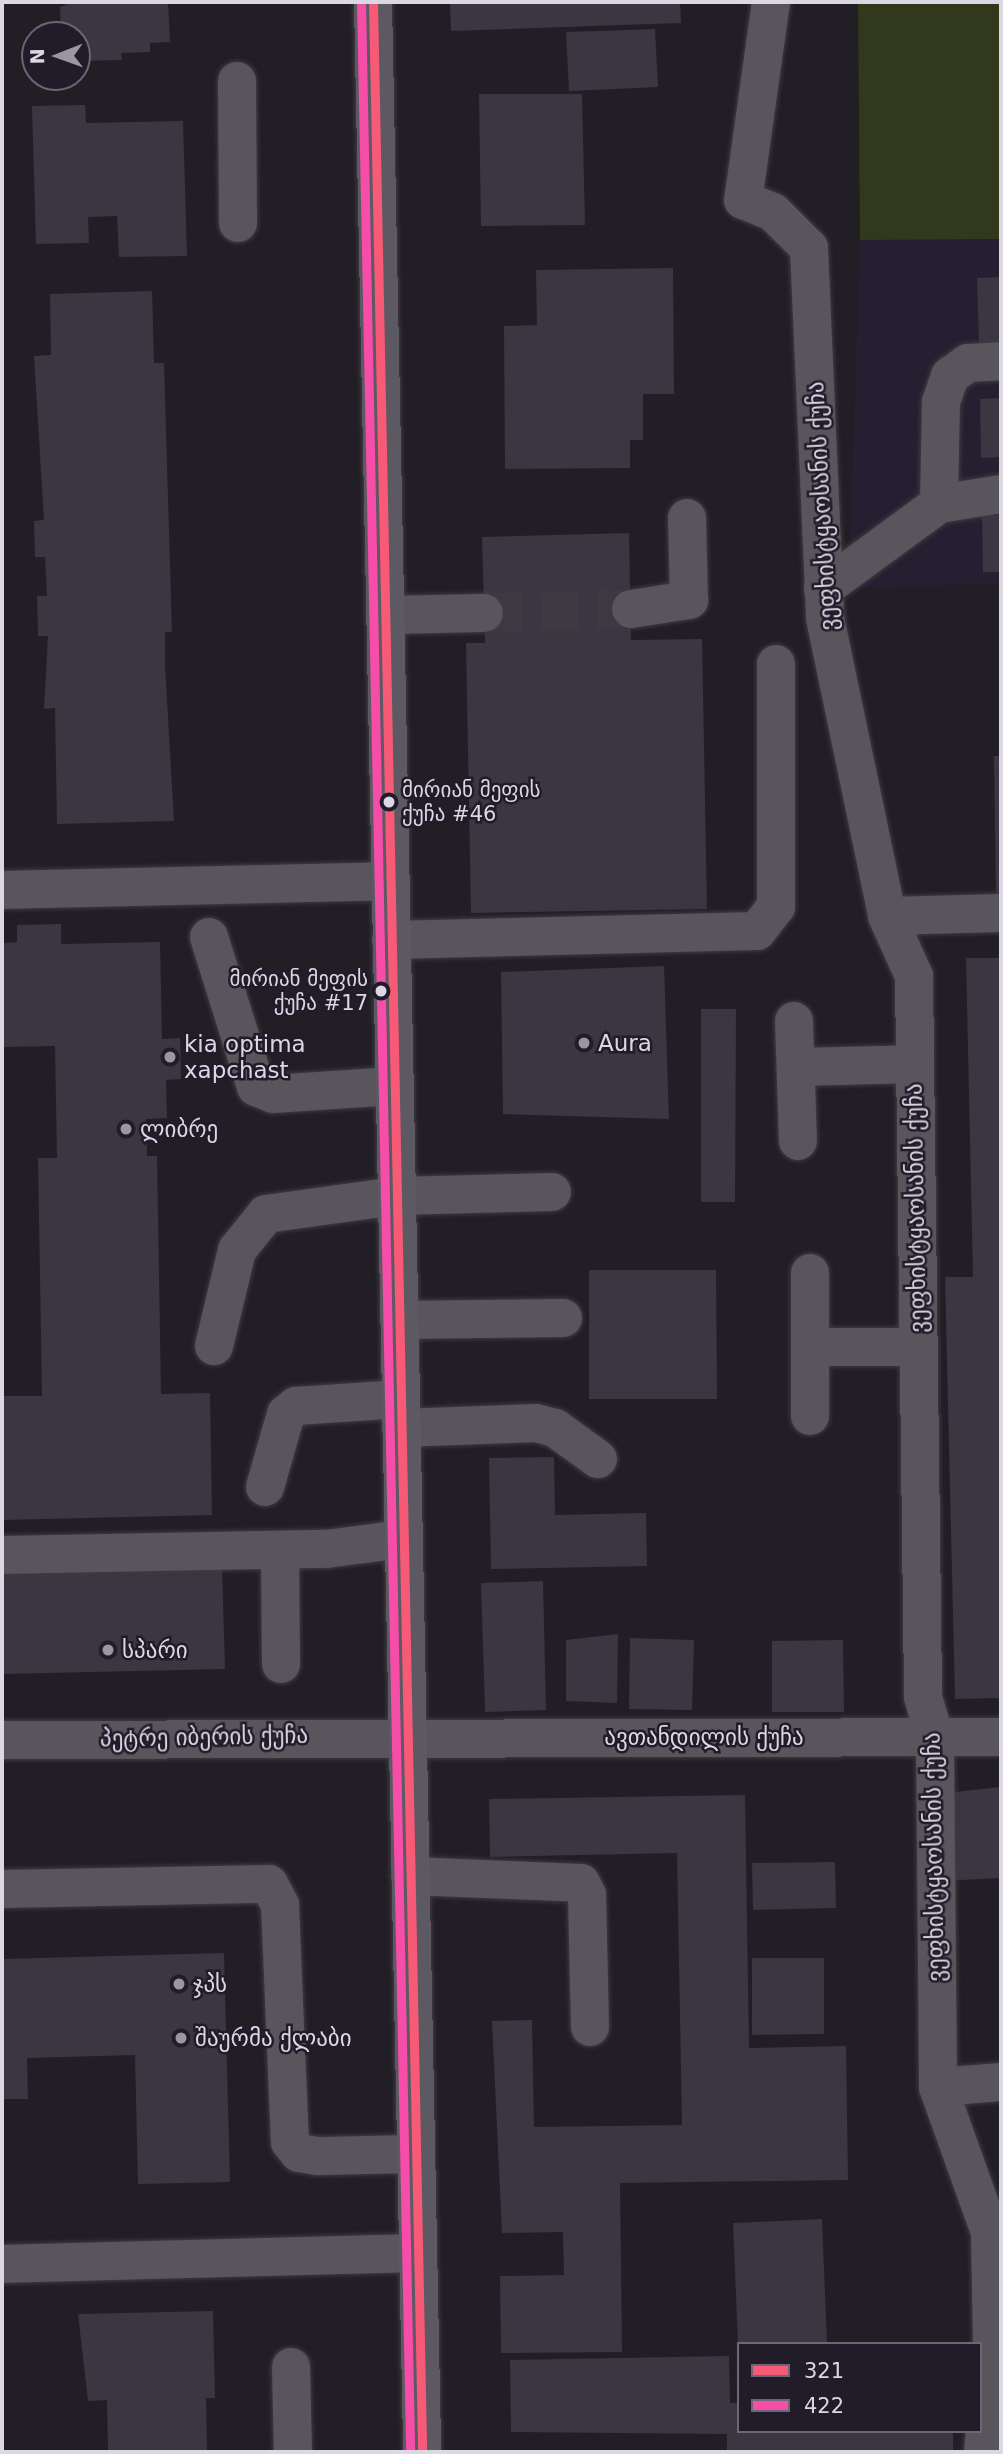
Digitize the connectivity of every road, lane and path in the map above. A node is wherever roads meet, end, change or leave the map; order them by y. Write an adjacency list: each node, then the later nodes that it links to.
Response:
1 (373, 2): 12 (main road)
2 (771, 2): 9 (street, ვეფხისტყაოსანის ქუჩა)
3 (237, 81): 4 (street)
4 (238, 223)
5 (1001, 361): 7 (street)
6 (1001, 494): 7 (street)
7 (939, 504): 9 (street)
8 (687, 519): 10 (street)
9 (823, 589): 17 (street, ვეფხისტყაოსანის ქუჩა)
10 (631, 609)
11 (484, 613): 12 (street)
12 (385, 615): 14 (main road)
13 (776, 664): 19 (street)
14 (390, 881): 15 (street); 19 (main road)
15 (2, 890)
16 (1001, 913): 17 (street)
17 (887, 916): 21 (street, ვეფხისტყაოსანის ქუჩა)
18 (209, 937): 23 (street)
19 (391, 940): 23 (main road)
20 (794, 1021): 22 (street)
21 (915, 1064): 22 (street); 32 (street, ვეფხისტყაოსანის ქუჩა)
22 (796, 1067): 24 (street)
23 (394, 1086): 26 (main road)
24 (798, 1141)
25 (552, 1192): 26 (street)
26 (396, 1196): 29 (main road); 30 (street)
27 (810, 1273): 31 (street)
28 (563, 1318): 29 (street)
29 (399, 1320): 33 (main road)
30 (214, 1346)
31 (810, 1347): 32 (street); 34 (street)
32 (918, 1347): 43 (street, ვეფხისტყაოსანის ქუჩა)
33 (401, 1413): 35 (street); 36 (street); 37 (main road)
34 (810, 1416)
35 (598, 1460)
36 (265, 1487)
37 (403, 1539): 38 (street); 41 (main road)
38 (279, 1550): 39 (street); 40 (street)
39 (2, 1555)
40 (281, 1664)
41 (407, 1735): 43 (street, ავთანდილის ქუჩა); 44 (street, პეტრე იბერის ქუჩა); 45 (main road)
42 (1001, 1737): 43 (street, ავთანდილის ქუჩა)
43 (935, 1738): 49 (street, ვეფხისტყაოსანის ქუჩა)
44 (2, 1740)
45 (410, 1875): 47 (street); 50 (main road)
46 (2, 1889): 50 (street)
47 (590, 2026)
48 (1001, 2082): 49 (street)
49 (938, 2087): 56 (street, ვეფხისტყაოსანის ქუჩა)
50 (415, 2154): 51 (main road)
51 (418, 2253): 52 (street); 55 (main road)
52 (2, 2264)
53 (291, 2368): 54 (street)
54 (293, 2452)
55 (422, 2452)
56 (982, 2452)

